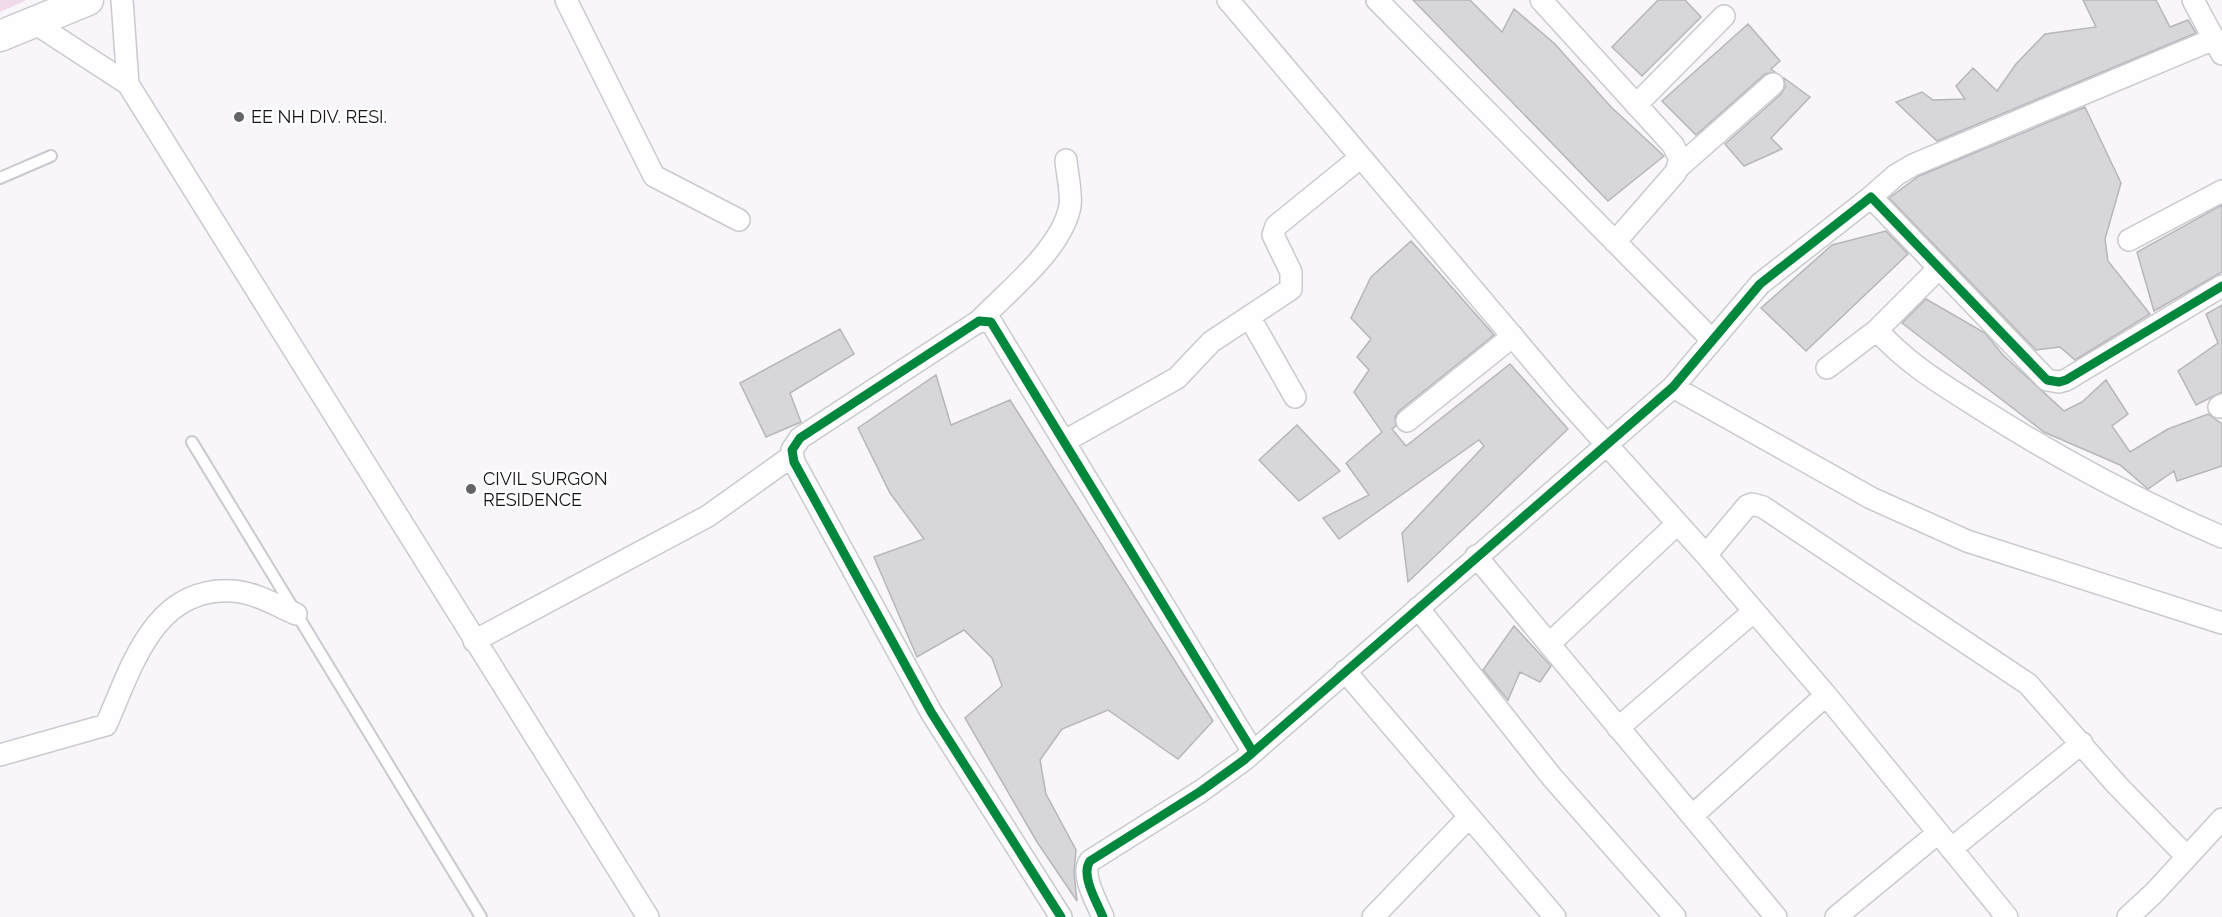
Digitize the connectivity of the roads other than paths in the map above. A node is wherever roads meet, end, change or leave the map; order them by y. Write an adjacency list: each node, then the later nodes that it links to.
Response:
1 (88, 0): 9 (main road)
2 (122, 0): 12 (street)
3 (566, 0): 22 (street)
4 (1228, 0): 16 (street)
5 (1377, 0): 24 (street)
6 (1541, 0): 14 (street)
7 (2193, 0): 11 (street)
8 (1724, 16): 14 (street)
9 (33, 22): 10 (main road); 12 (street)
10 (0, 36)
11 (2218, 46): 21 (street)
12 (128, 84): 48 (street)
13 (1773, 84): 18 (street)
14 (1636, 105): 18 (street)
15 (51, 156): 19 (lane)
16 (1360, 157): 27 (street); 30 (street)
17 (1066, 160): 28 (street)
18 (1680, 166): 24 (street)
19 (0, 178)
20 (2222, 191): 23 (street)
21 (1871, 197): 25 (street); 31 (street)
22 (739, 220)
23 (2129, 240)
24 (1615, 242): 31 (street)
25 (1939, 268): 26 (street); 29 (street)
26 (2222, 286)
27 (1250, 318): 34 (street); 36 (street)
28 (979, 321): 36 (street); 39 (street)
29 (1877, 330): 32 (street); 41 (street)
30 (1513, 336): 35 (street); 38 (street)
31 (1712, 340): 33 (street)
32 (1827, 368)
33 (1673, 387): 38 (street); 47 (street)
34 (1296, 398)
35 (1407, 421)
36 (1065, 441): 54 (street)
37 (192, 442): 46 (lane)
38 (1606, 446): 40 (street); 43 (street)
39 (792, 456): 48 (street); 63 (street)
40 (1677, 524): 42 (street); 49 (street)
41 (2222, 537)
42 (1706, 555): 45 (street); 53 (street)
43 (1476, 556): 44 (street); 49 (street)
44 (1418, 608): 50 (street); 67 (street)
45 (1754, 612): 51 (street); 52 (street)
46 (296, 614): 55 (street); 61 (lane)
47 (2222, 623)
48 (474, 641): 62 (street)
49 (1549, 644): 52 (street)
50 (1345, 670): 54 (street); 57 (street)
51 (1826, 695): 56 (street); 59 (street)
52 (1618, 728): 56 (street)
53 (2082, 743): 59 (street); 60 (street)
54 (1253, 752): 64 (street)
55 (0, 755)
56 (1692, 816): 68 (street)
57 (1469, 817): 65 (street); 66 (street)
58 (2222, 819): 60 (street)
59 (1945, 841): 69 (street); 70 (street)
60 (2187, 857): 71 (street)
61 (480, 917)
62 (648, 917)
63 (1061, 917)
64 (1103, 917)
65 (1373, 917)
66 (1555, 917)
67 (1675, 917)
68 (1776, 917)
69 (1836, 917)
70 (2007, 917)
71 (2128, 917)

